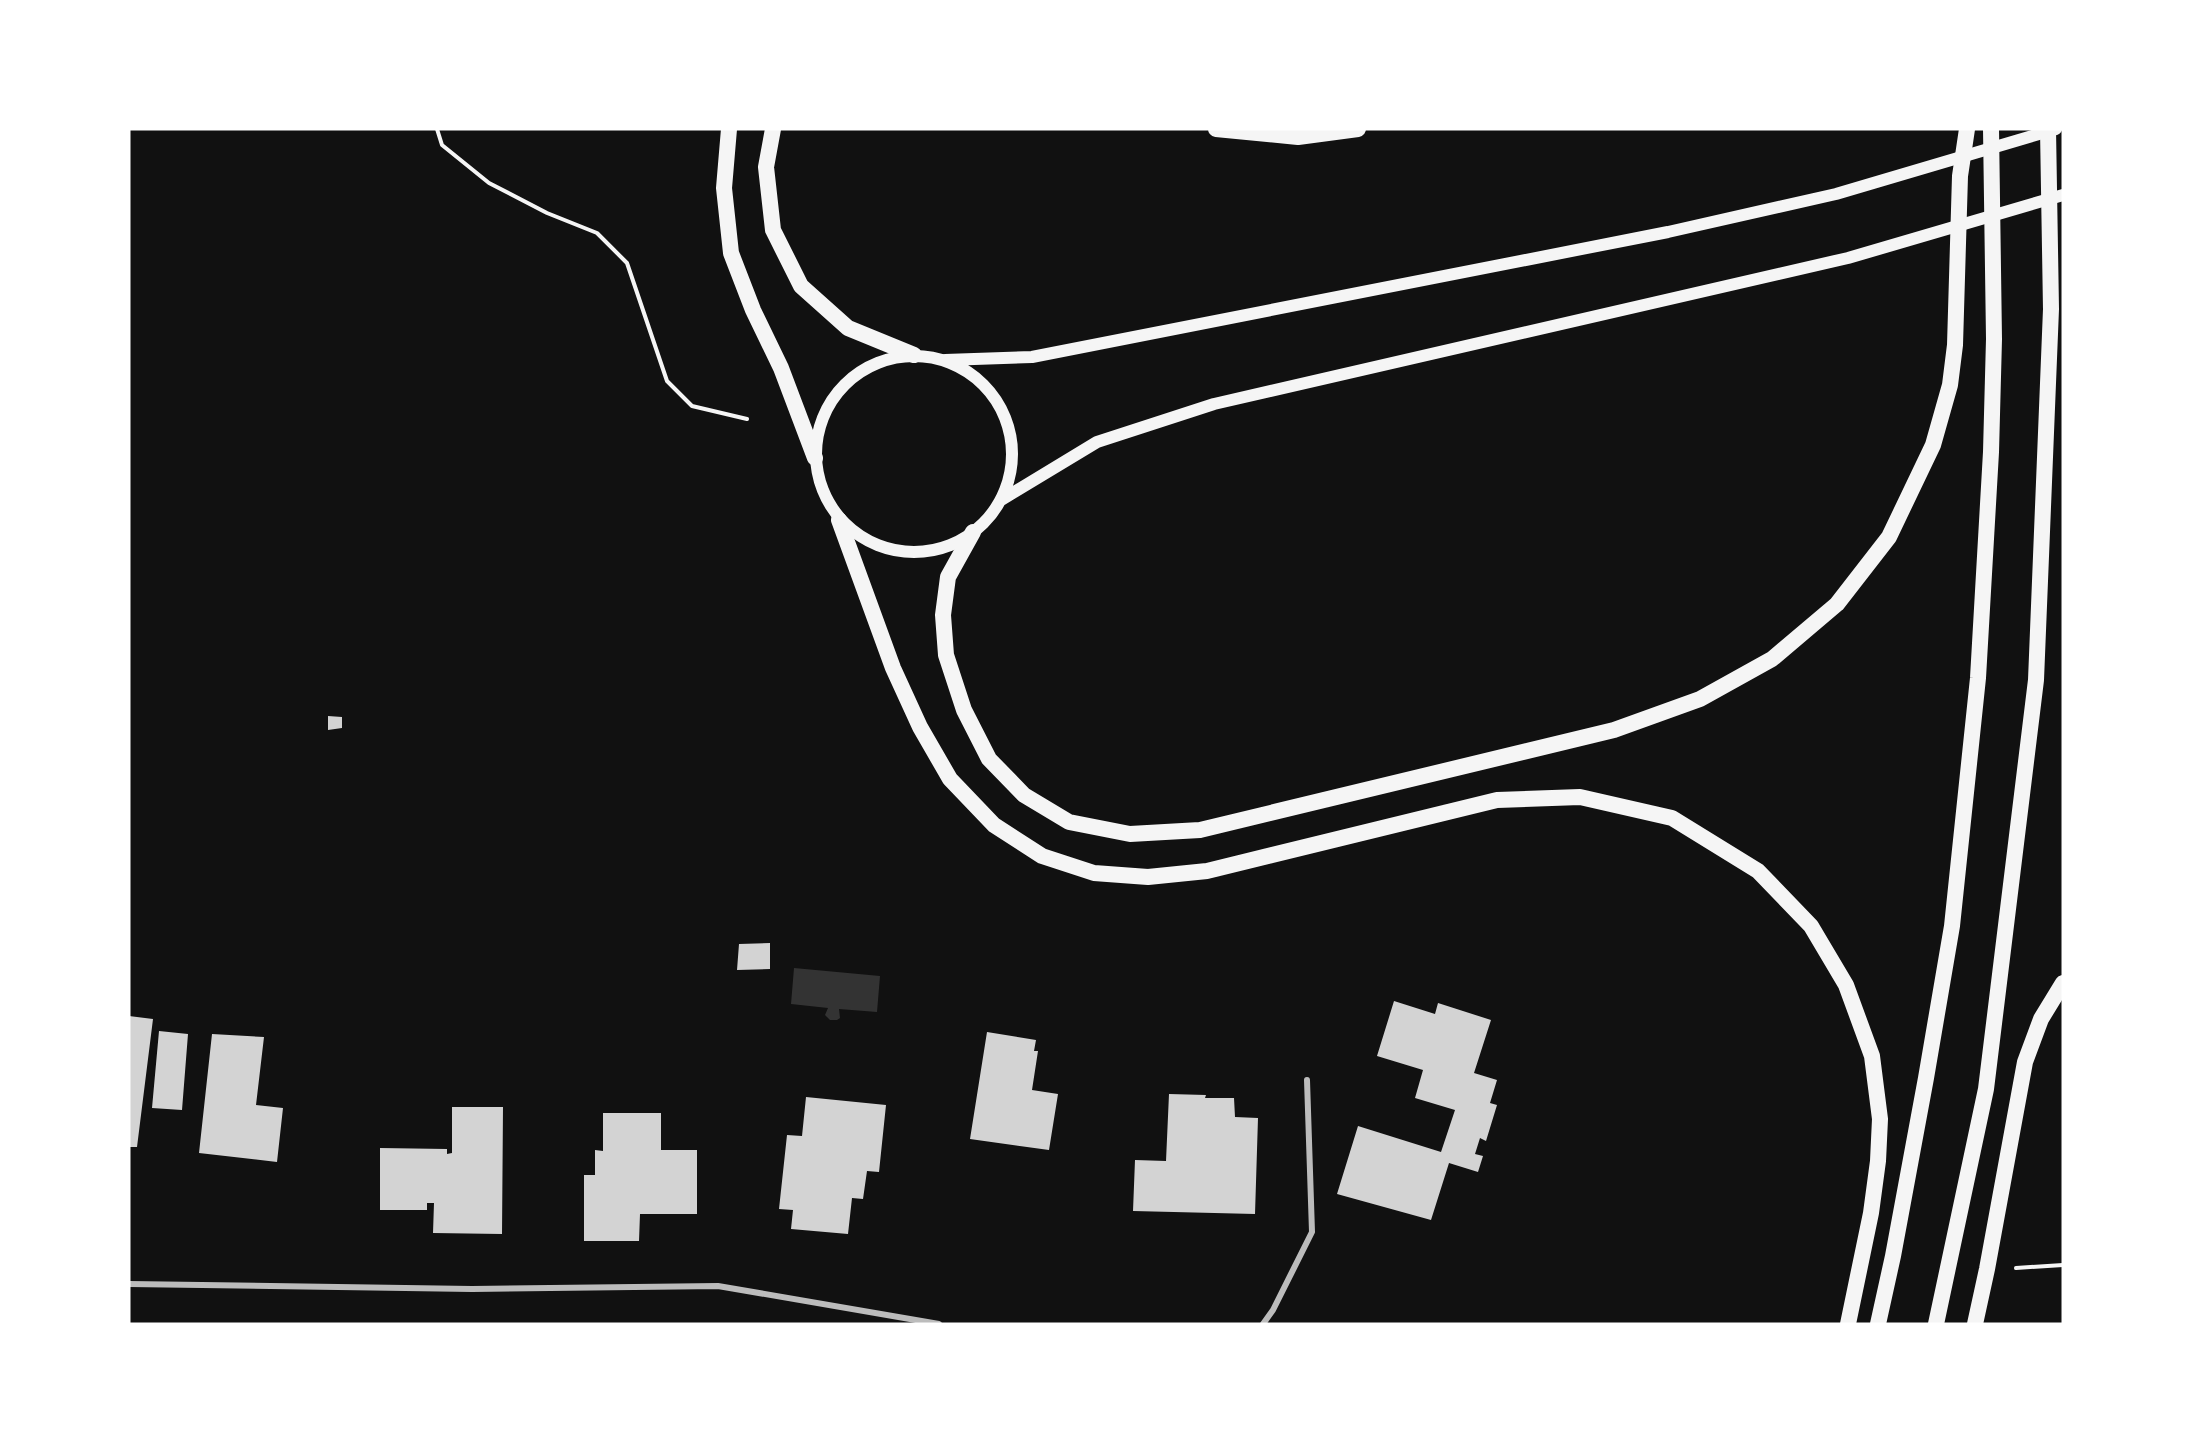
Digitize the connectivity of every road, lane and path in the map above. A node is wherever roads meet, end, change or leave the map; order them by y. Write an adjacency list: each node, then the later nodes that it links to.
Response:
1 (437, 129): 14 (path)
2 (729, 129): 15 (highway)
3 (773, 129): 12 (highway)
4 (1216, 129): 5 (highway)
5 (1358, 129)
6 (1967, 129): 18 (highway)
7 (1991, 129): 25 (highway)
8 (2052, 131): 10 (highway); 13 (main road)
9 (2063, 195): 16 (main road)
10 (2050, 250): 11 (highway); 26 (highway)
11 (2063, 274)
12 (914, 355): 13 (main road); 15 (main road)
13 (945, 360): 16 (main road)
14 (747, 420)
15 (815, 458): 17 (main road)
16 (1001, 500): 18 (main road)
17 (839, 520): 18 (main road); 24 (highway)
18 (974, 532)
19 (2063, 983): 27 (highway)
20 (1307, 1080): 23 (street)
21 (129, 1284): 22 (street)
22 (939, 1324)
23 (1263, 1324)
24 (1848, 1324)
25 (1878, 1324)
26 (1936, 1324)
27 (1975, 1324)

